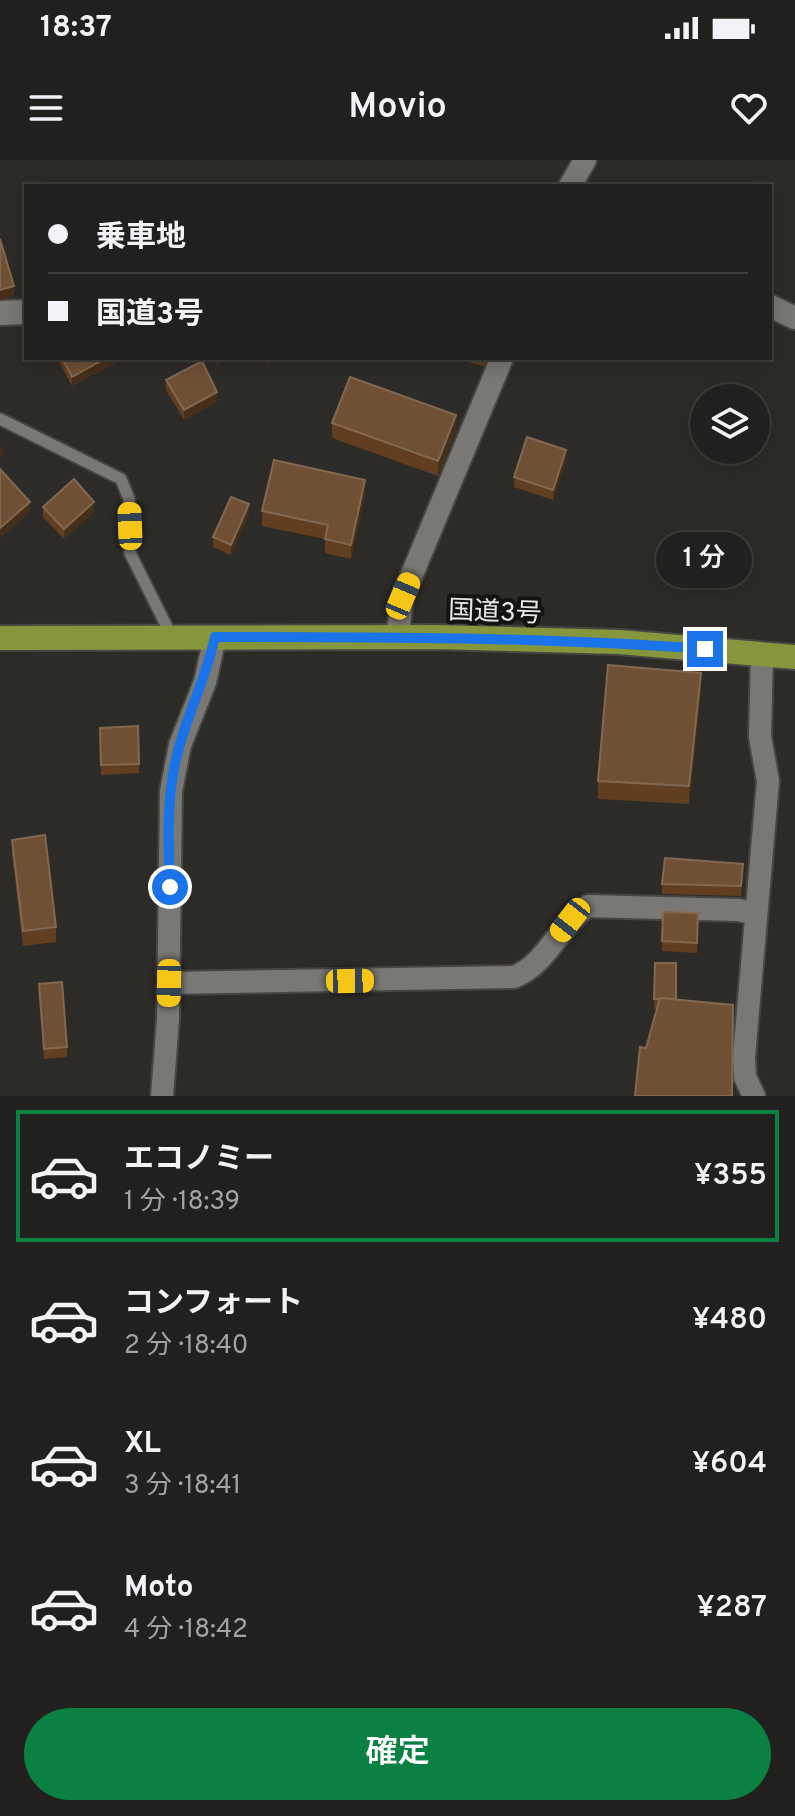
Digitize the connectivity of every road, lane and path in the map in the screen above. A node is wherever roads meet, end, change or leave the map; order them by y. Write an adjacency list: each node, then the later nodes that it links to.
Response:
1 (585, 160): 2 (street)
2 (571, 184)
3 (772, 307): 6 (street)
4 (24, 312): 5 (street)
5 (0, 313)
6 (795, 318)
7 (501, 360): 11 (street)
8 (0, 419): 9 (lane)
9 (172, 637): 10 (highway, 国道3号); 12 (highway, 国道3号)
10 (215, 637): 11 (highway, 国道3号); 16 (street)
11 (397, 637): 13 (highway, 国道3号)
12 (0, 638)
13 (762, 654): 14 (highway, 国道3号); 15 (street)
14 (795, 657)
15 (756, 914): 16 (street); 18 (street)
16 (169, 983): 17 (street)
17 (162, 1096)
18 (754, 1096)

